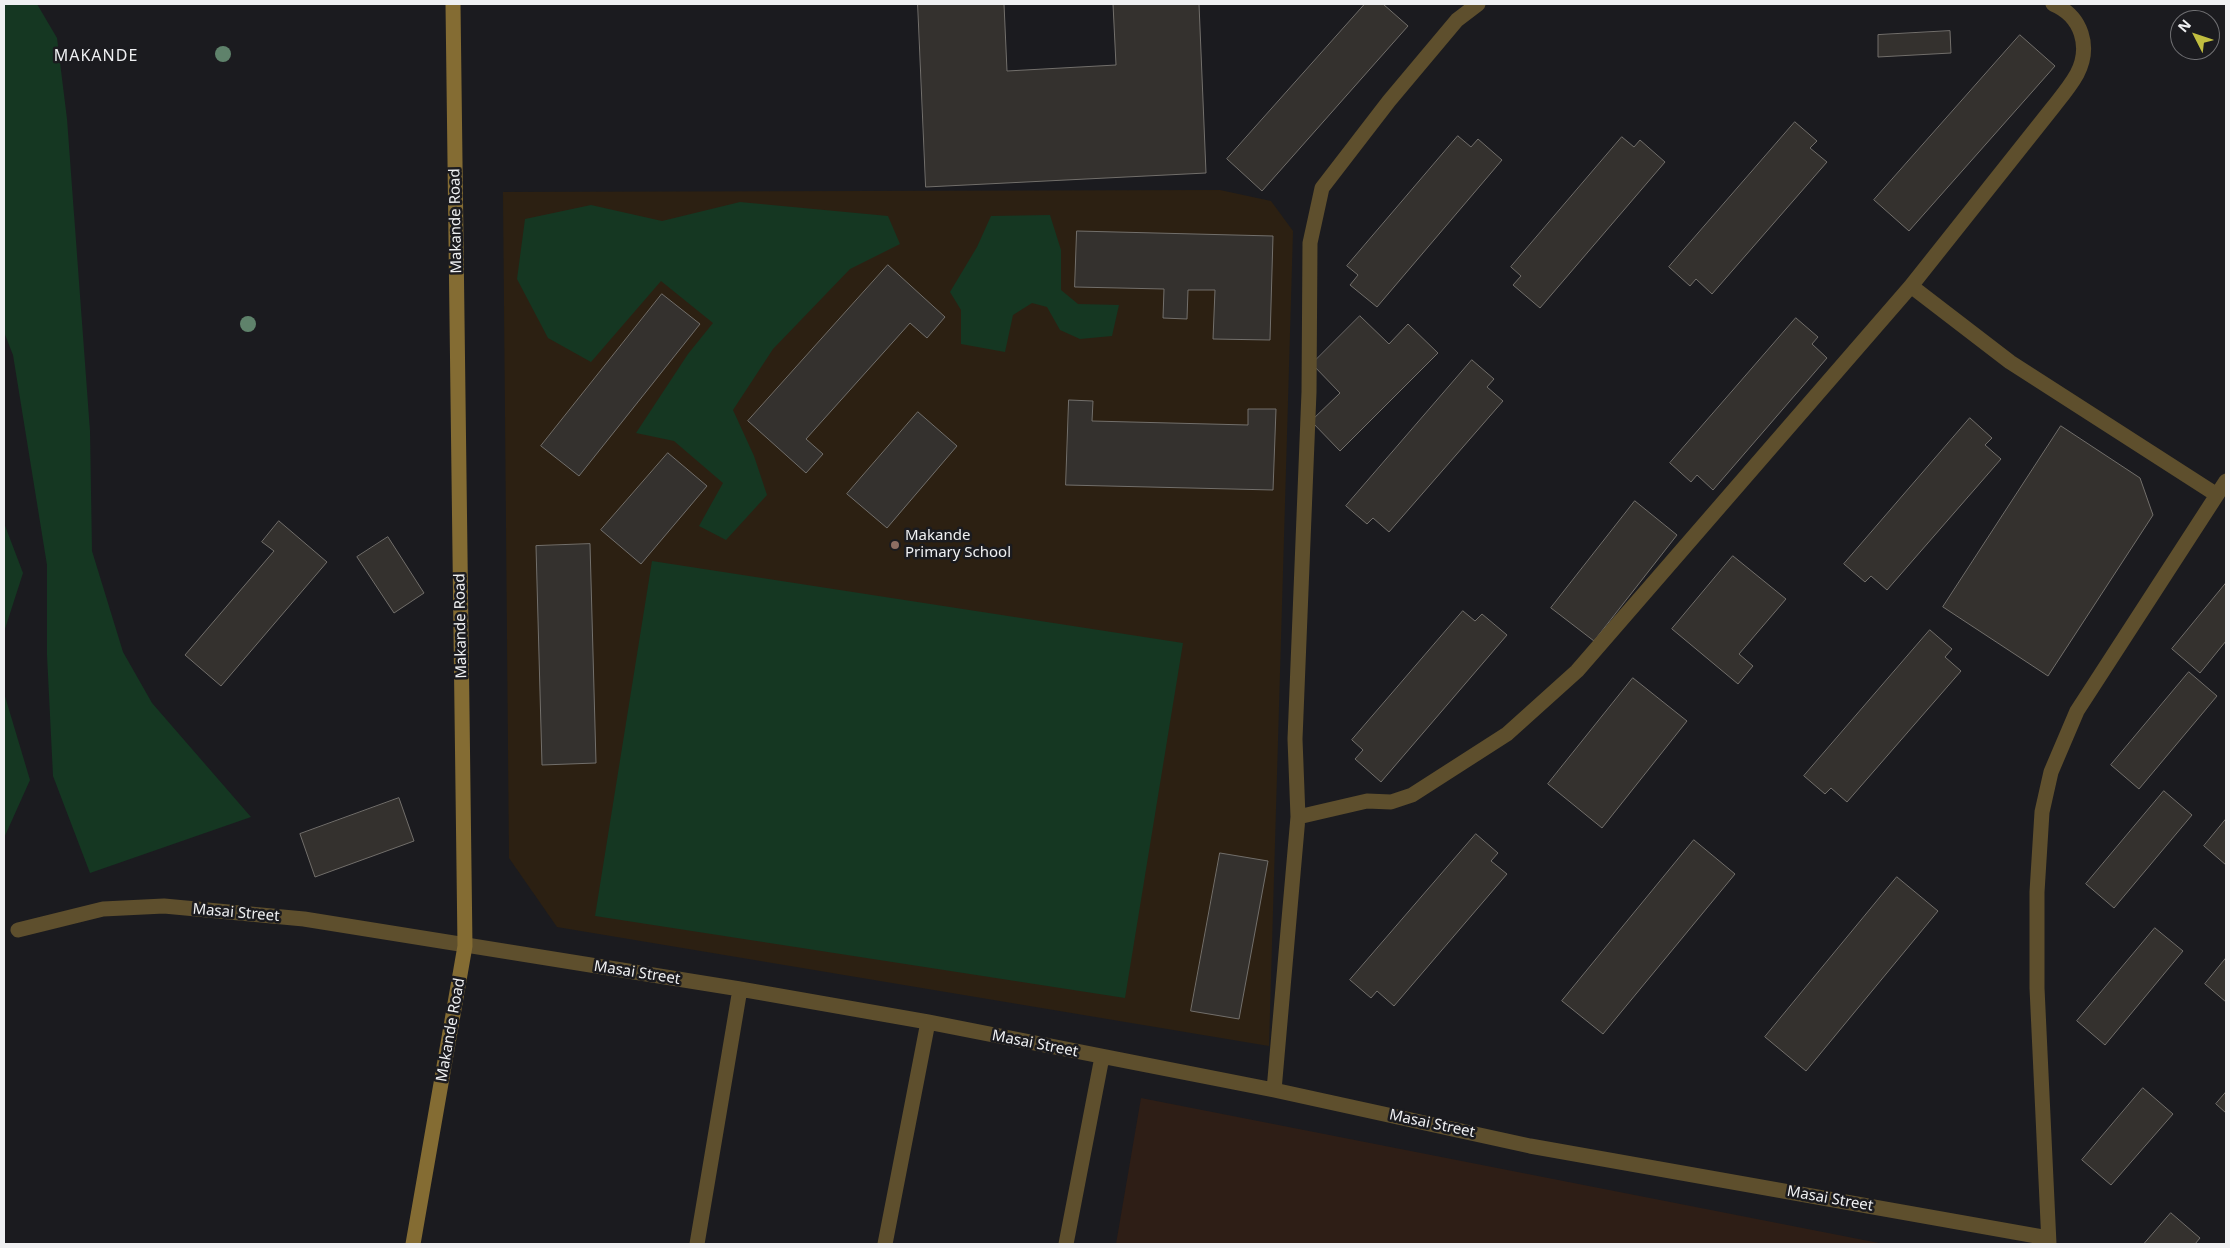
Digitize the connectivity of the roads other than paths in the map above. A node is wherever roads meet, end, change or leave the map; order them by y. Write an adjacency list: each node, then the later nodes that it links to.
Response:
1 (453, 4): 9 (main road, Makande Road)
2 (1478, 4): 7 (street)
3 (2053, 4): 4 (street)
4 (1911, 286): 6 (street); 7 (street)
5 (2226, 480): 6 (street)
6 (2217, 495): 14 (street)
7 (1298, 817): 13 (street)
8 (18, 930): 9 (street, Masai Street)
9 (465, 946): 10 (street, Masai Street); 15 (main road, Makande Road)
10 (740, 989): 11 (street, Masai Street); 16 (street)
11 (928, 1022): 12 (street, Masai Street); 17 (street)
12 (1102, 1057): 13 (street, Masai Street); 18 (street)
13 (1274, 1090): 14 (street, Masai Street)
14 (2048, 1241)
15 (413, 1244)
16 (697, 1244)
17 (886, 1244)
18 (1066, 1244)

